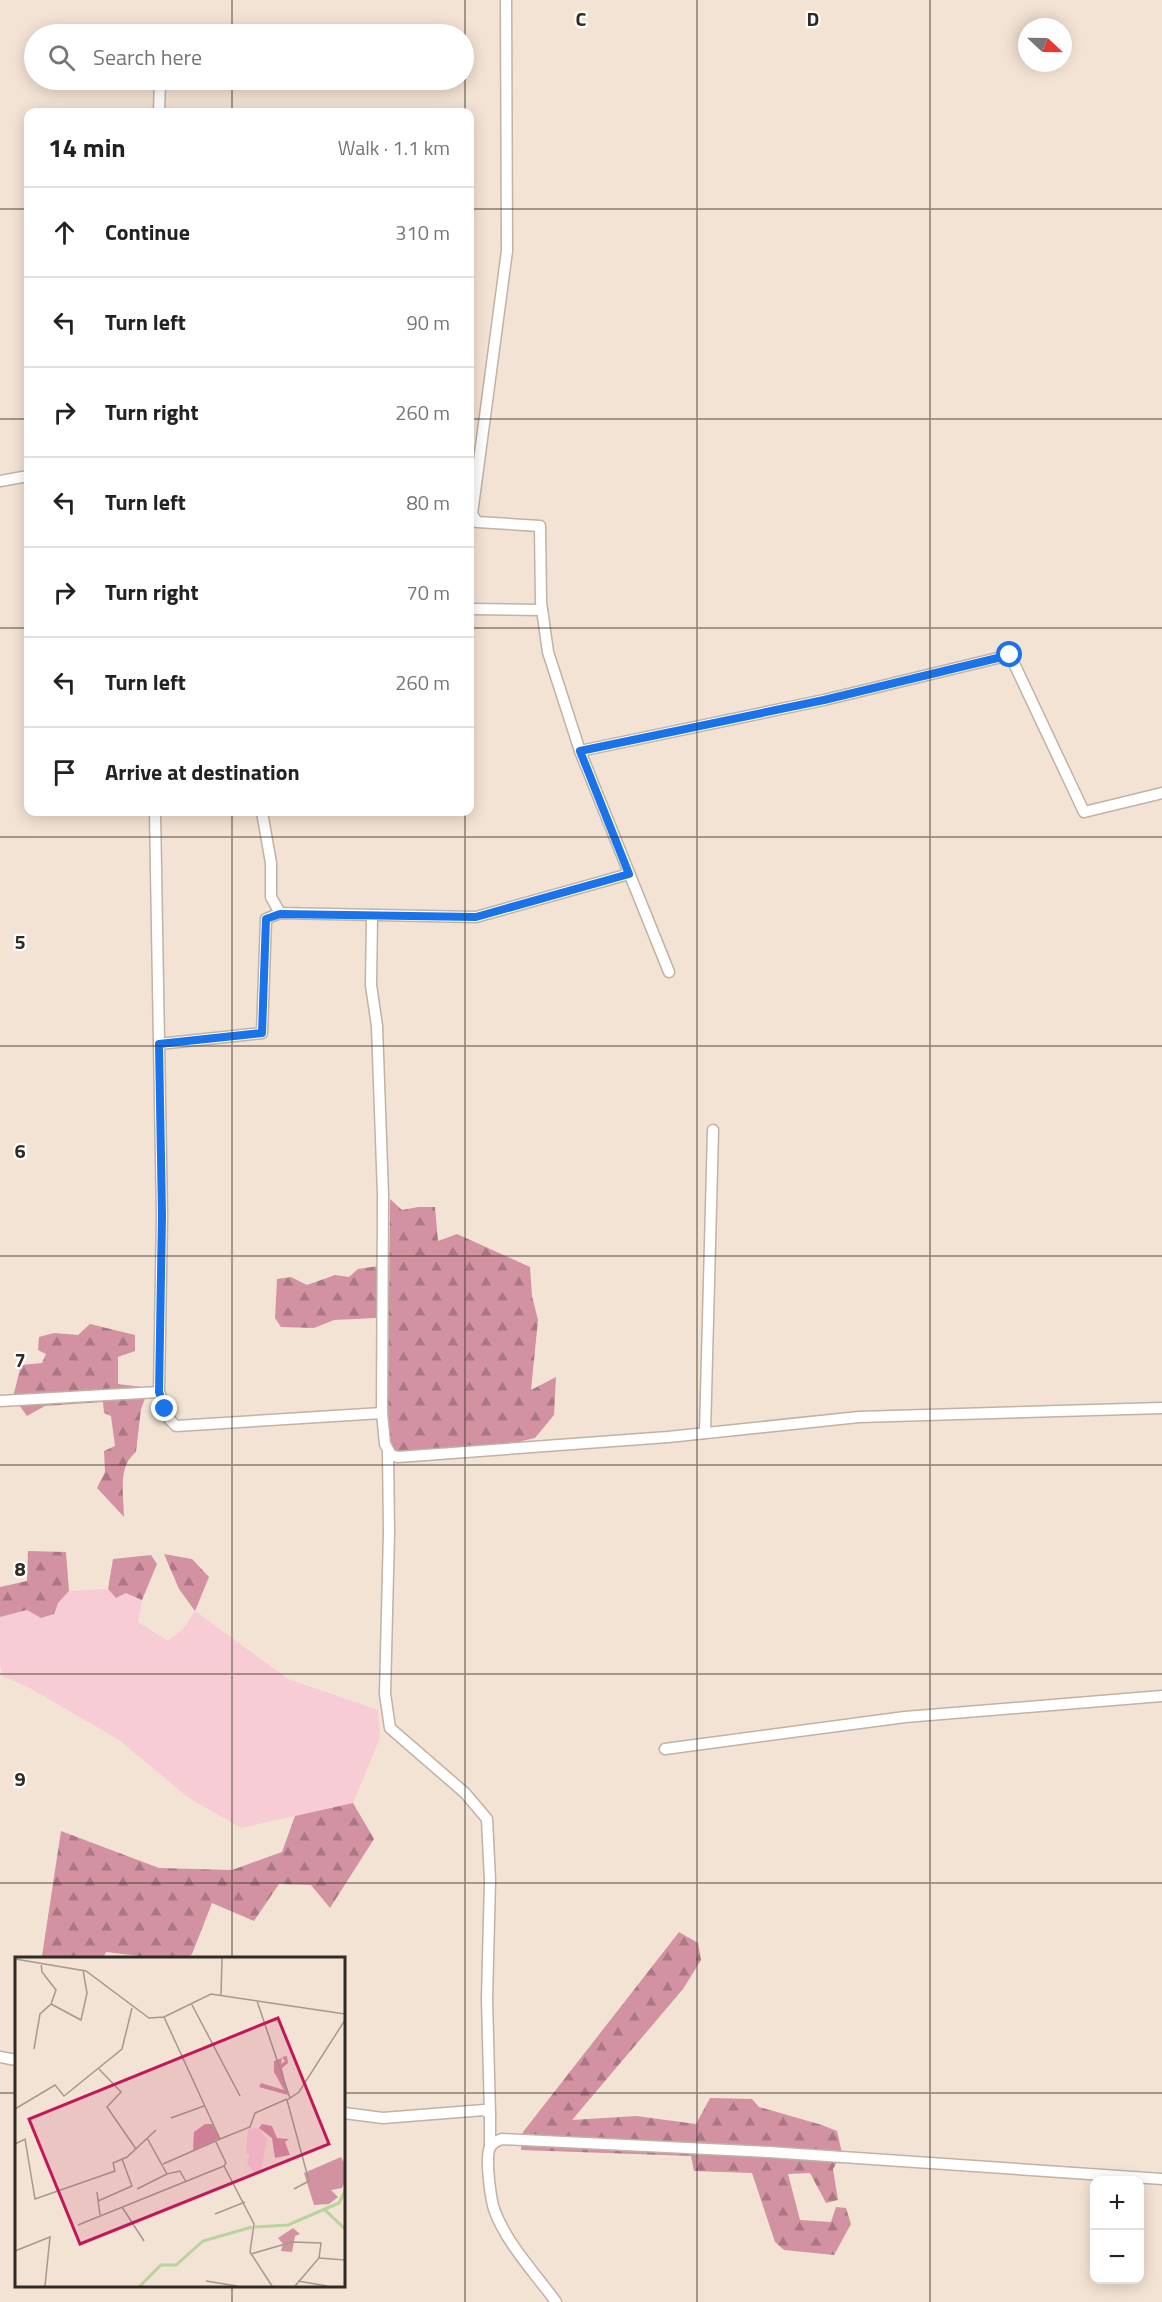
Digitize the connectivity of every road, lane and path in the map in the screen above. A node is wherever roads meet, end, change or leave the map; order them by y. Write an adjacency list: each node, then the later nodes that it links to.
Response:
1 (506, 0): 6 (street)
2 (160, 90): 3 (street)
3 (159, 108)
4 (24, 477): 5 (street)
5 (0, 481)
6 (474, 499)
7 (474, 517): 9 (street)
8 (474, 609): 9 (street)
9 (542, 610): 10 (street)
10 (580, 751): 11 (street); 14 (street)
11 (1162, 793)
12 (155, 816): 18 (street)
13 (263, 816): 15 (street)
14 (629, 874): 16 (street); 17 (street)
15 (280, 914): 16 (street); 18 (street)
16 (372, 915): 23 (street)
17 (669, 972)
18 (159, 1044): 20 (street)
19 (713, 1130): 24 (street)
20 (159, 1392): 21 (street); 23 (street)
21 (0, 1401)
22 (1162, 1408): 24 (street)
23 (382, 1413): 25 (street)
24 (705, 1433): 25 (street)
25 (388, 1451): 31 (street)
26 (1162, 1696): 27 (street)
27 (665, 1749)
28 (0, 2057): 29 (street)
29 (15, 2060)
30 (345, 2113): 31 (street)
31 (490, 2115): 32 (street)
32 (490, 2145): 33 (street); 34 (street)
33 (1162, 2179)
34 (556, 2302)

